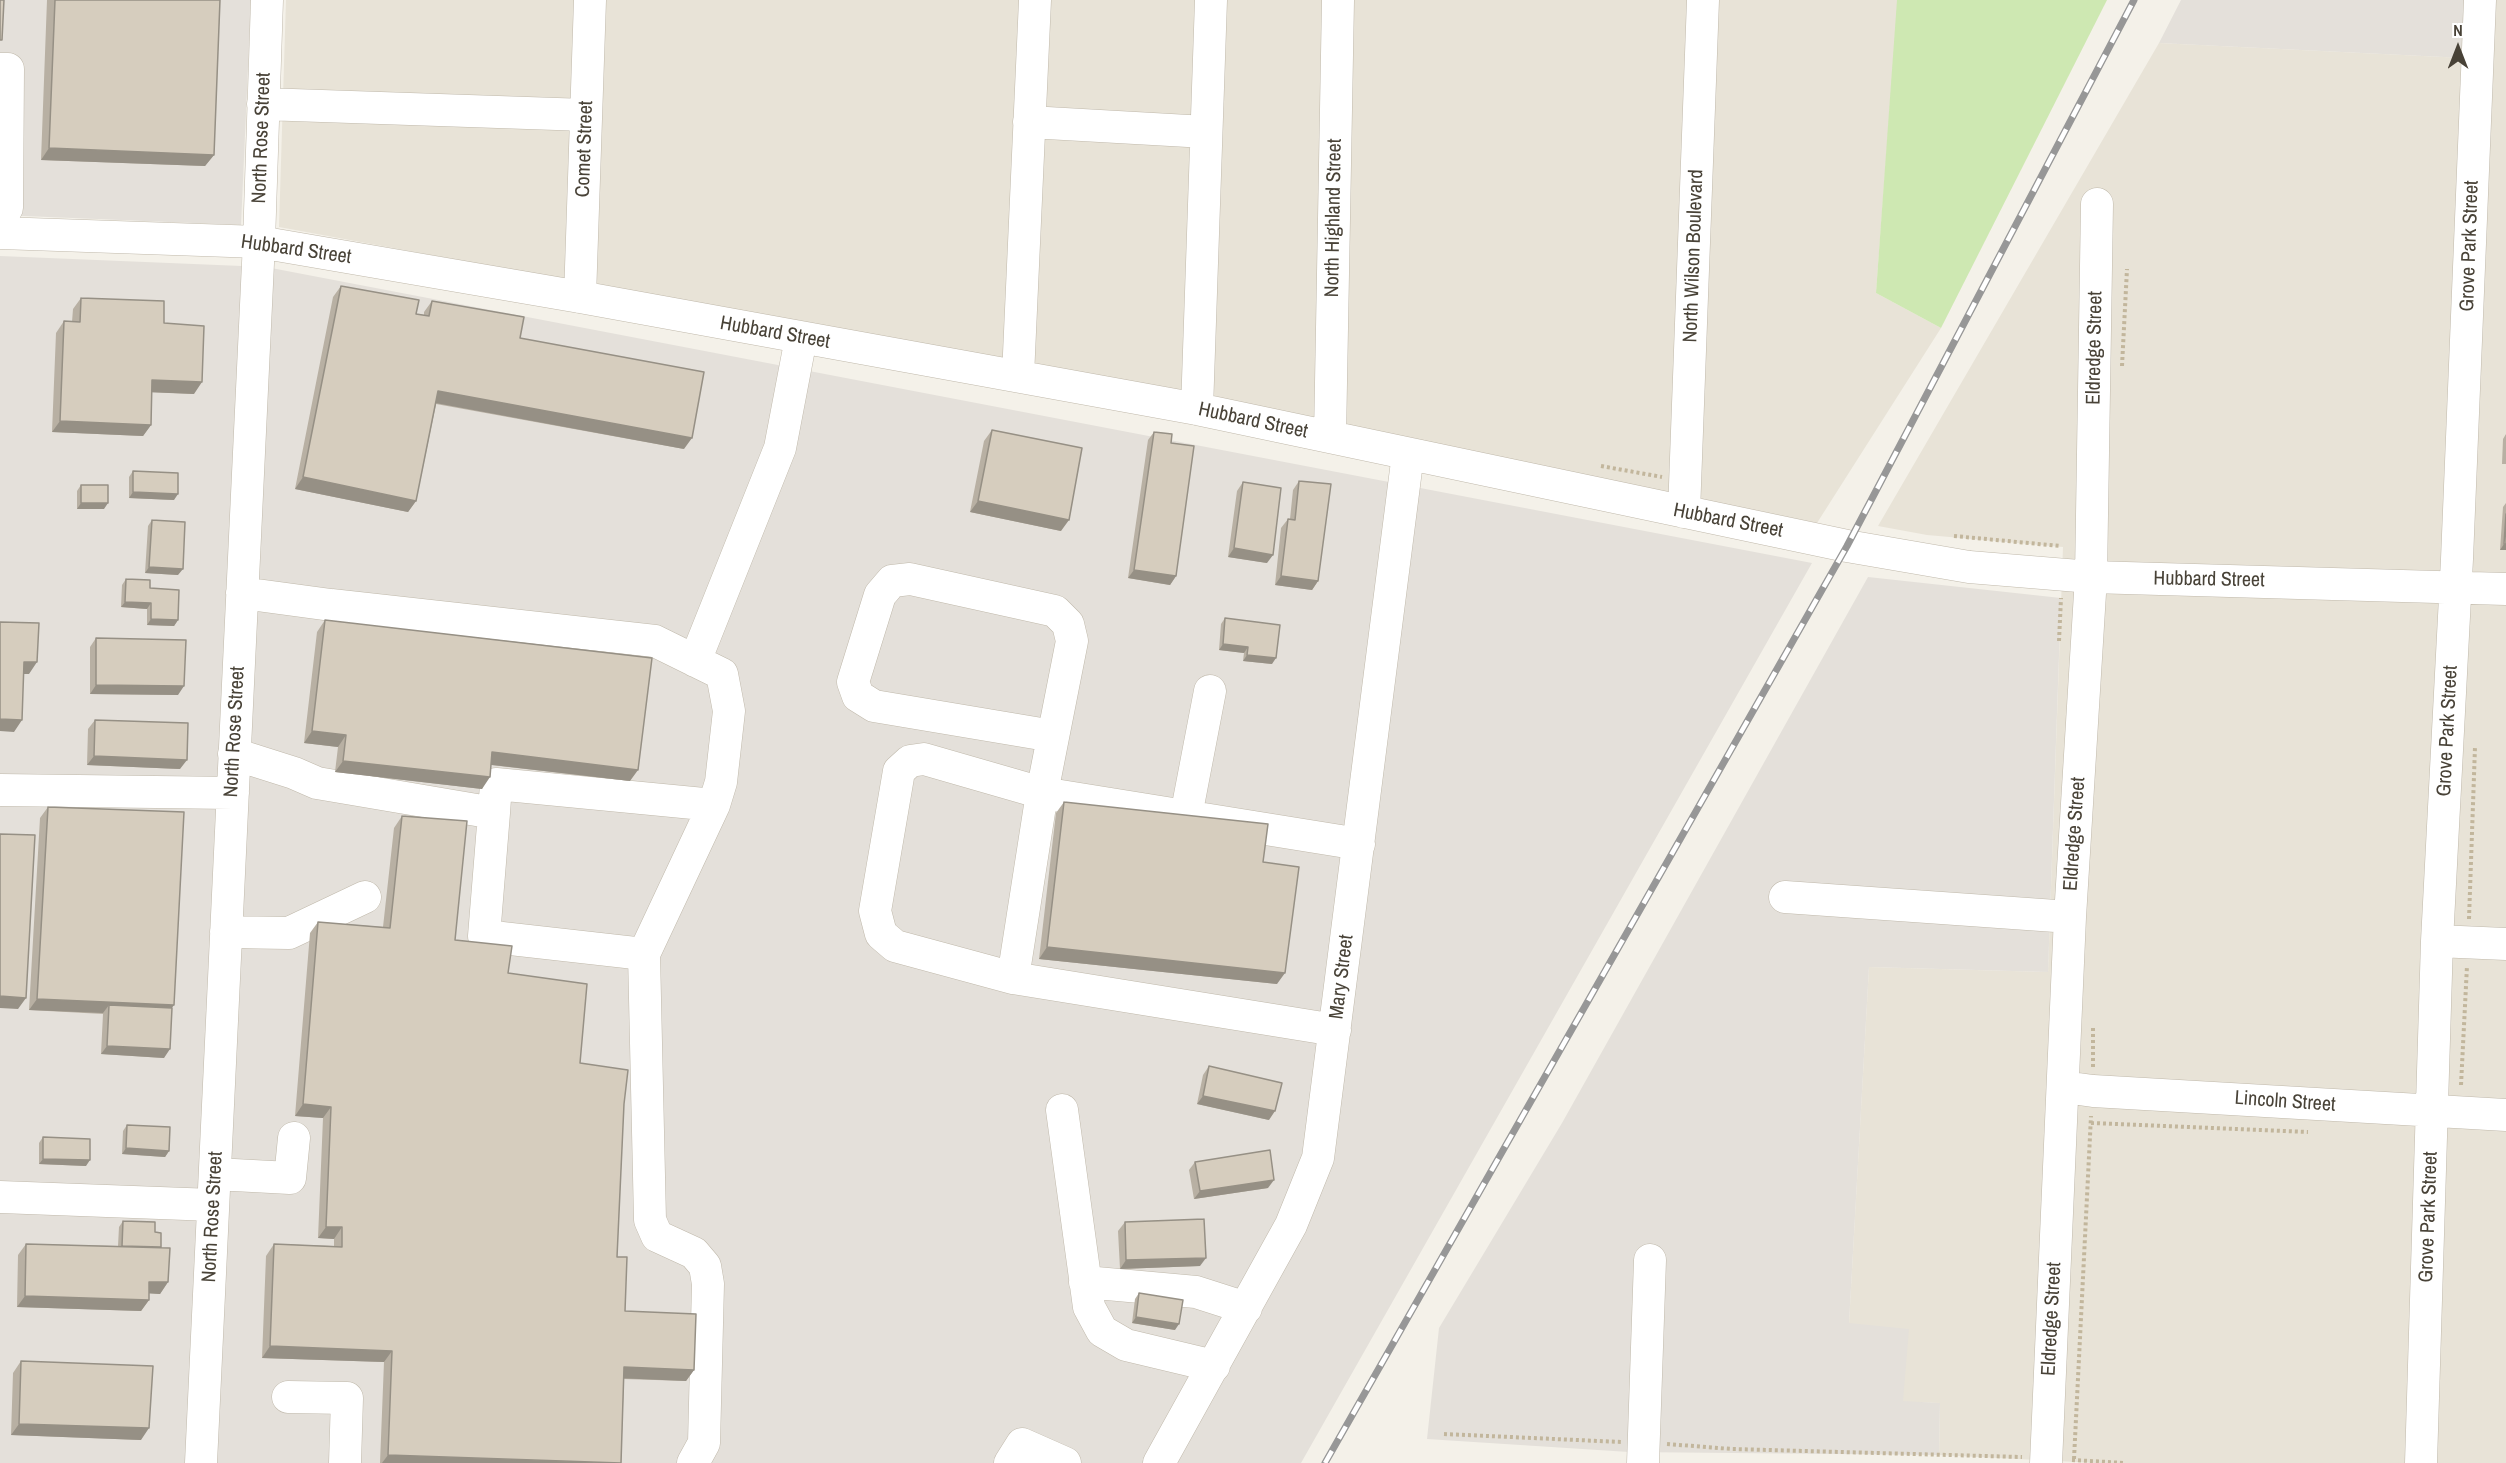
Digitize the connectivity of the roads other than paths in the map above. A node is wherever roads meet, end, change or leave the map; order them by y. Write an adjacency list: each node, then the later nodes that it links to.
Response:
1 (267, 0): 9 (street, North Rose Street)
2 (590, 0): 10 (street, Comet Street)
3 (1035, 0): 11 (street)
4 (1211, 0): 12 (street)
5 (1338, 0): 21 (street, North Highland Street)
6 (1704, 0): 23 (street, North Wilson Boulevard)
7 (2480, 0): 25 (street, Grove Park Street)
8 (0, 69): 14 (street)
9 (263, 104): 10 (street); 16 (street, North Rose Street)
10 (586, 115): 17 (street, Comet Street)
11 (1029, 122): 12 (street); 19 (street)
12 (1206, 132): 20 (street)
13 (2097, 204): 24 (street, Eldredge Street)
14 (0, 218)
15 (0, 233): 16 (street, Hubbard Street)
16 (259, 242): 17 (street, Hubbard Street); 27 (street, North Rose Street)
17 (580, 297): 18 (street, Hubbard Street)
18 (801, 339): 19 (street, Hubbard Street); 28 (street)
19 (1018, 376): 20 (street, Hubbard Street)
20 (1197, 409): 21 (street, Hubbard Street)
21 (1330, 437): 22 (street, Hubbard Street)
22 (1408, 454): 23 (street, Hubbard Street); 38 (street, Mary Street)
23 (1684, 512): 24 (street, Hubbard Street)
24 (2091, 577): 25 (street, Hubbard Street); 41 (street, Eldredge Street)
25 (2456, 586): 26 (street, Hubbard Street); 43 (street, Grove Park Street)
26 (2506, 589)
27 (242, 593): 28 (street); 31 (street, North Rose Street)
28 (695, 661): 35 (street)
29 (1210, 691): 37 (street)
30 (1053, 736): 30 (street); 34 (street)
31 (234, 754): 33 (street, North Rose Street); 36 (street)
32 (0, 790): 33 (street)
33 (232, 793): 42 (street, North Rose Street)
34 (1042, 793): 37 (street); 46 (street); 46 (street)
35 (714, 805): 36 (street); 45 (street)
36 (494, 813): 45 (street)
37 (1186, 816): 38 (street)
38 (1359, 844): 47 (street, Mary Street)
39 (365, 897): 42 (street)
40 (1785, 897): 41 (street)
41 (2070, 917): 48 (street, Eldredge Street)
42 (226, 932): 53 (street, North Rose Street)
43 (2437, 941): 44 (street); 50 (street, Grove Park Street)
44 (2506, 944)
45 (644, 954): 65 (street)
46 (1013, 978): 47 (street)
47 (1335, 1030): 58 (street, Mary Street)
48 (2078, 1089): 50 (street, Lincoln Street); 62 (street, Eldredge Street)
49 (1062, 1110): 57 (street)
50 (2432, 1111): 51 (street, Lincoln Street); 69 (street, Grove Park Street)
51 (2506, 1115)
52 (294, 1138): 53 (street)
53 (214, 1174): 55 (street, North Rose Street)
54 (0, 1197): 55 (street)
55 (213, 1205): 63 (street, North Rose Street)
56 (1650, 1260): 61 (street)
57 (1085, 1282): 58 (street); 59 (street)
58 (1246, 1308): 59 (street, Mary Street)
59 (1214, 1366): 68 (street, Mary Street)
60 (288, 1397): 64 (street)
61 (1643, 1453)
62 (2056, 1460)
63 (201, 1463)
64 (345, 1463)
65 (693, 1463)
66 (1010, 1463): 67 (street)
67 (1065, 1463)
68 (1159, 1463)
69 (2421, 1463)

